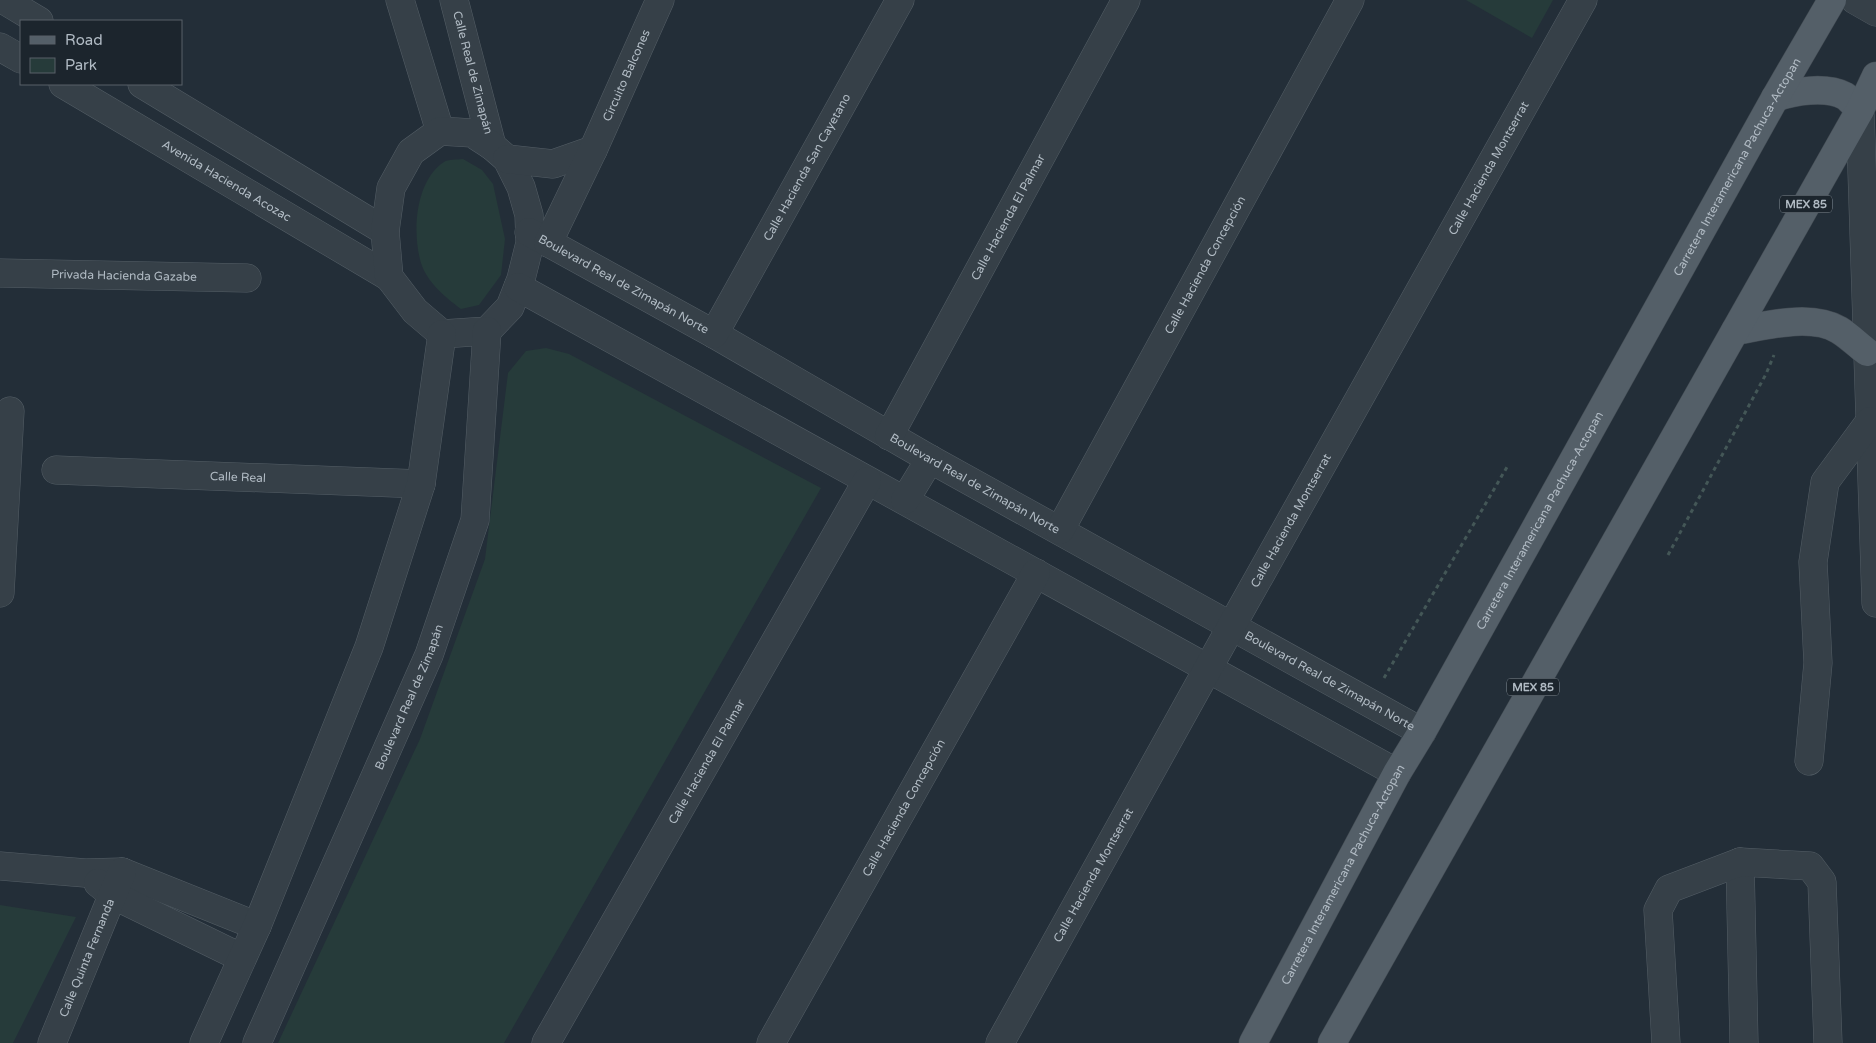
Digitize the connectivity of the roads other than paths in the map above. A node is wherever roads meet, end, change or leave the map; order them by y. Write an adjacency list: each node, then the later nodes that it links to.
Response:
1 (4, 0): 12 (street)
2 (400, 0): 20 (street)
3 (454, 0): 22 (street, Calle Real de Zimapán)
4 (660, 0): 21 (street, Circuito Balcones)
5 (900, 0): 33 (street, Calle Hacienda San Cayetano)
6 (1126, 0): 37 (street, Calle Hacienda El Palmar)
7 (1350, 0): 43 (street, Calle Hacienda Concepción)
8 (1583, 0): 47 (street, Calle Hacienda Montserrat)
9 (1832, 0): 18 (main road, Carretera Interamericana Pachuca-Actopan)
10 (1855, 0): 11 (street)
11 (1876, 12)
12 (37, 20)
13 (0, 47): 14 (street)
14 (20, 58)
15 (1876, 76): 19 (main road, MEX 85)
16 (64, 85): 27 (street, Avenida Hacienda Acozac)
17 (144, 85): 23 (street)
18 (1775, 98): 19 (main road); 49 (main road, Carretera Interamericana Pachuca-Actopan)
19 (1860, 110): 25 (street); 31 (main road, MEX 85)
20 (440, 131): 22 (street); 23 (street)
21 (593, 150): 22 (street); 24 (street, Circuito Balcones)
22 (500, 152): 24 (street)
23 (385, 231): 27 (street)
24 (539, 238): 29 (street); 33 (street, Boulevard Real de Zimapán Norte)
25 (1871, 267): 34 (street)
26 (0, 273): 28 (street, Privada Hacienda Gazabe)
27 (389, 277): 32 (street)
28 (247, 278)
29 (518, 287): 30 (street); 40 (street)
30 (487, 331): 32 (street); 59 (street, Boulevard Real de Zimapán)
31 (1735, 331): 34 (main road); 64 (main road, MEX 85)
32 (442, 334): 41 (street)
33 (714, 334): 37 (street, Boulevard Real de Zimapán Norte)
34 (1867, 352): 36 (street)
35 (10, 411): 45 (street)
36 (1870, 421): 46 (street); 50 (street)
37 (889, 436): 38 (street, Boulevard Real de Zimapán Norte)
38 (930, 459): 42 (street); 43 (street, Boulevard Real de Zimapán Norte)
39 (56, 470): 41 (street, Calle Real)
40 (867, 481): 42 (street); 60 (street, Calle Hacienda El Palmar)
41 (421, 484): 55 (street)
42 (905, 500): 44 (street)
43 (1060, 530): 47 (street, Boulevard Real de Zimapán Norte)
44 (1036, 573): 48 (street); 61 (street, Calle Hacienda Concepción)
45 (0, 593)
46 (1876, 603)
47 (1231, 627): 48 (street, Calle Hacienda Montserrat); 49 (street, Boulevard Real de Zimapán Norte)
48 (1207, 670): 51 (street); 62 (street, Calle Hacienda Montserrat)
49 (1422, 732): 51 (main road, Carretera Interamericana Pachuca-Actopan)
50 (1809, 761)
51 (1396, 773): 63 (main road, Carretera Interamericana Pachuca-Actopan)
52 (1740, 862): 65 (street); 66 (street); 67 (street)
53 (0, 866): 54 (street)
54 (118, 883): 55 (street); 56 (street); 57 (street, Calle Quinta Fernanda)
55 (257, 926): 56 (street)
56 (242, 958): 58 (street)
57 (52, 1043)
58 (204, 1043)
59 (257, 1043)
60 (546, 1043)
61 (771, 1043)
62 (1000, 1043)
63 (1253, 1043)
64 (1332, 1043)
65 (1666, 1043)
66 (1744, 1043)
67 (1828, 1043)

